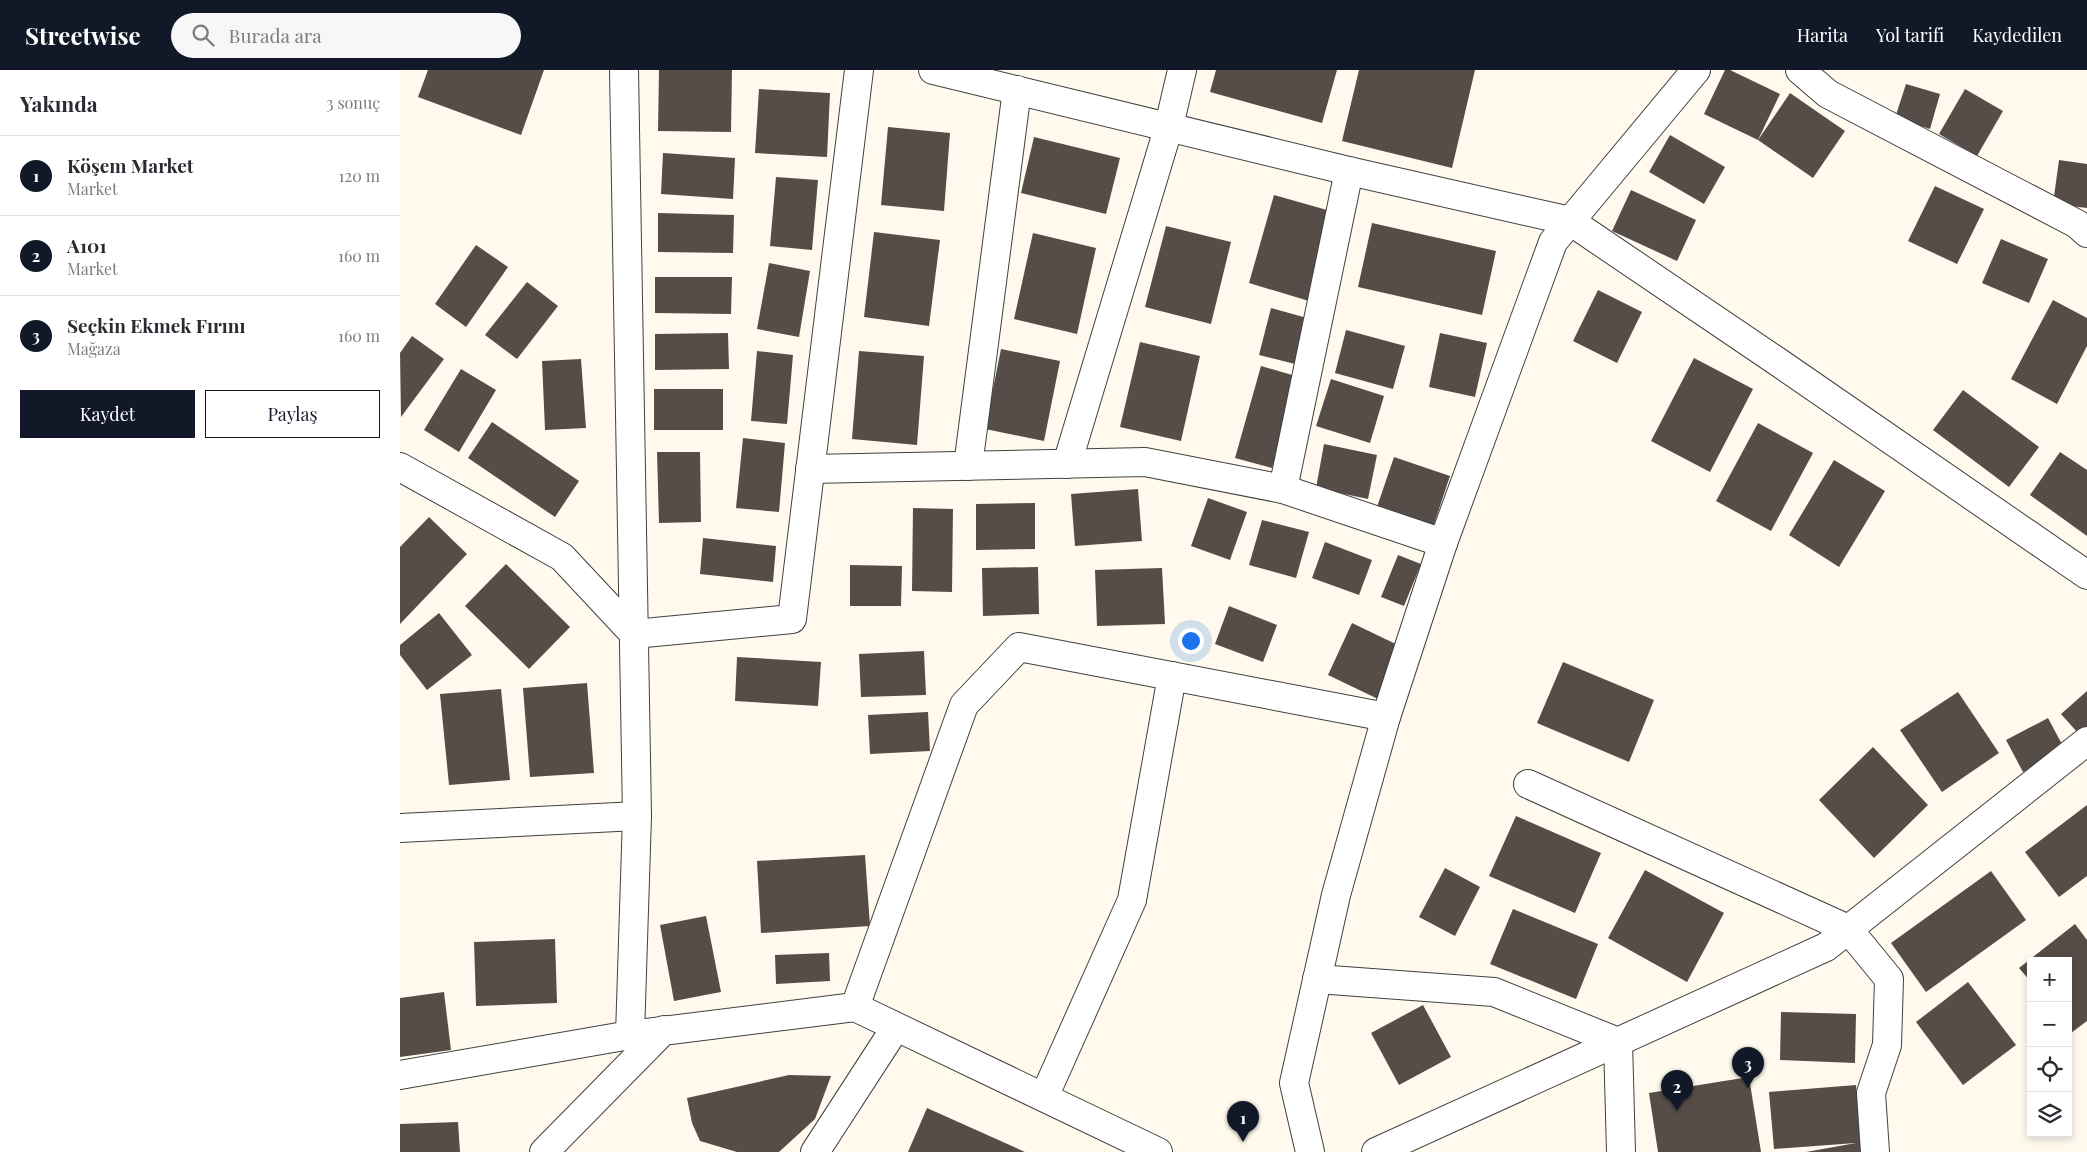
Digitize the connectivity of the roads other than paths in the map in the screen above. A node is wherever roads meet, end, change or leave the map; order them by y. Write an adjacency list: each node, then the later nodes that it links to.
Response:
1 (624, 70): 19 (street)
2 (859, 70): 15 (street)
3 (933, 70): 7 (street)
4 (1182, 70): 8 (street)
5 (1696, 70): 10 (street)
6 (1800, 70): 11 (street)
7 (1017, 90): 8 (street); 13 (street)
8 (1169, 126): 9 (street); 12 (street)
9 (1349, 171): 10 (street); 16 (street)
10 (1570, 221): 17 (street); 18 (street)
11 (2087, 233)
12 (1067, 464): 13 (street); 16 (street)
13 (968, 466): 15 (street)
14 (400, 467): 19 (street)
15 (810, 469): 19 (street)
16 (1283, 489): 17 (street)
17 (1443, 543): 21 (street)
18 (2087, 575)
19 (634, 634): 24 (street)
20 (1172, 676): 21 (street); 28 (street); 34 (street)
21 (1386, 717): 27 (street)
22 (2087, 741): 26 (street)
23 (1528, 784): 26 (street)
24 (637, 816): 25 (street); 31 (street)
25 (400, 828)
26 (1848, 929): 32 (street); 41 (street)
27 (1317, 979): 32 (street); 38 (street)
28 (855, 1007): 29 (street); 30 (street)
29 (896, 1027): 34 (street); 36 (street)
30 (664, 1030): 31 (street); 35 (street)
31 (630, 1035): 33 (street)
32 (1618, 1042): 39 (street); 40 (street)
33 (400, 1075)
34 (1044, 1097): 37 (street)
35 (544, 1152)
36 (815, 1152)
37 (1158, 1152)
38 (1310, 1152)
39 (1376, 1152)
40 (1621, 1152)
41 (1875, 1152)

